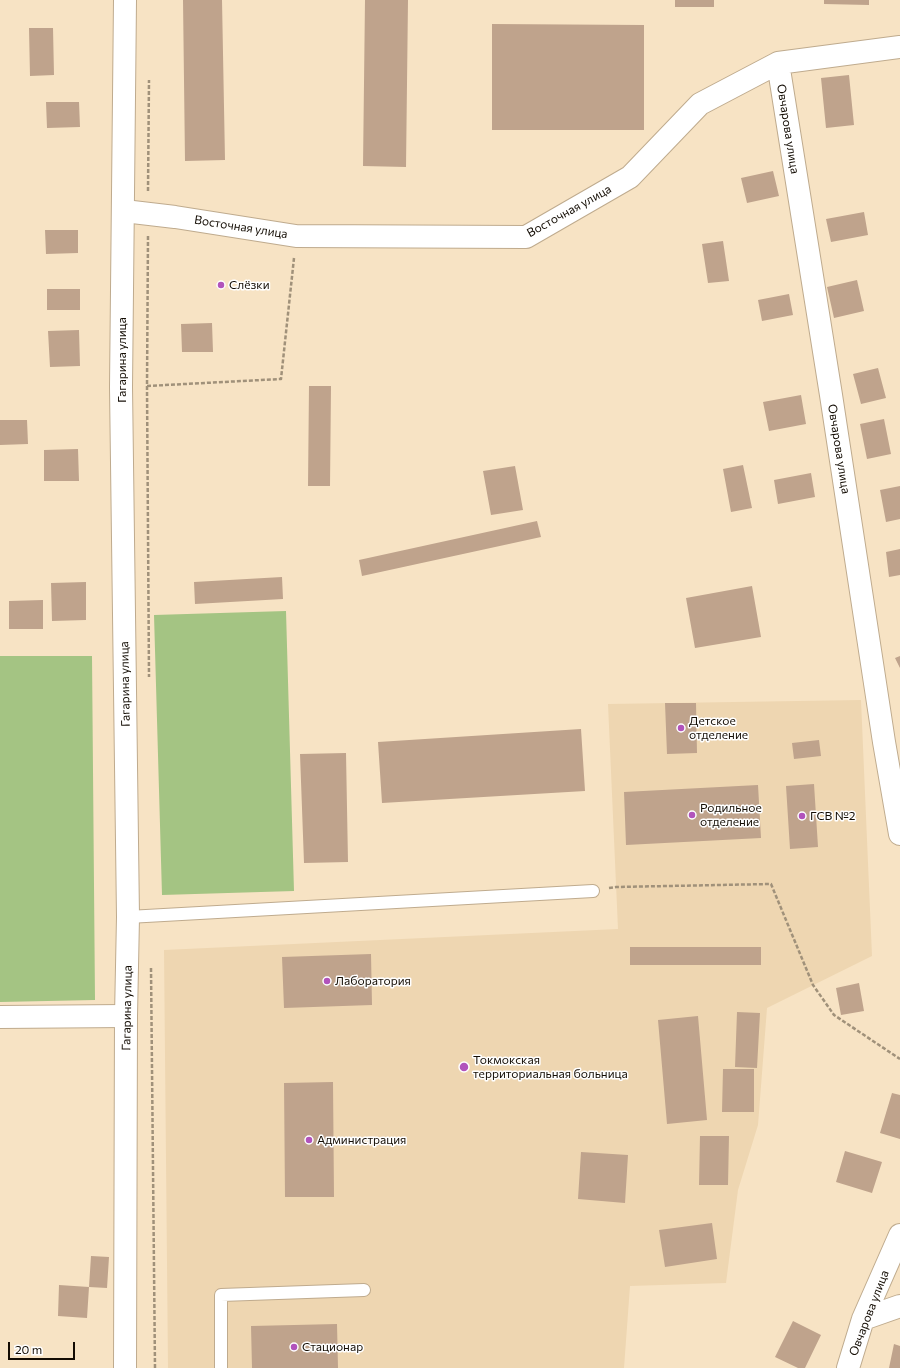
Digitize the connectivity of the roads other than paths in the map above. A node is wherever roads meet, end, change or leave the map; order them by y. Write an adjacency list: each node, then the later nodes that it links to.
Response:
1 (125, 0): 4 (street, Гагарина улица)
2 (900, 46): 3 (street, Восточная улица)
3 (778, 63): 4 (street, Восточная улица); 5 (street, Овчарова улица)
4 (124, 211): 8 (street, Гагарина улица)
5 (892, 738): 6 (street, Овчарова улица)
6 (900, 834)
7 (593, 891): 8 (lane)
8 (128, 917): 9 (street, Гагарина улица)
9 (126, 1016): 10 (street); 15 (street, Гагарина улица)
10 (0, 1017)
11 (900, 1235): 14 (street, Овчарова улица)
12 (364, 1290): 16 (lane)
13 (900, 1306): 14 (street)
14 (863, 1319): 17 (street, Овчарова улица)
15 (125, 1368)
16 (221, 1368)
17 (848, 1368)

